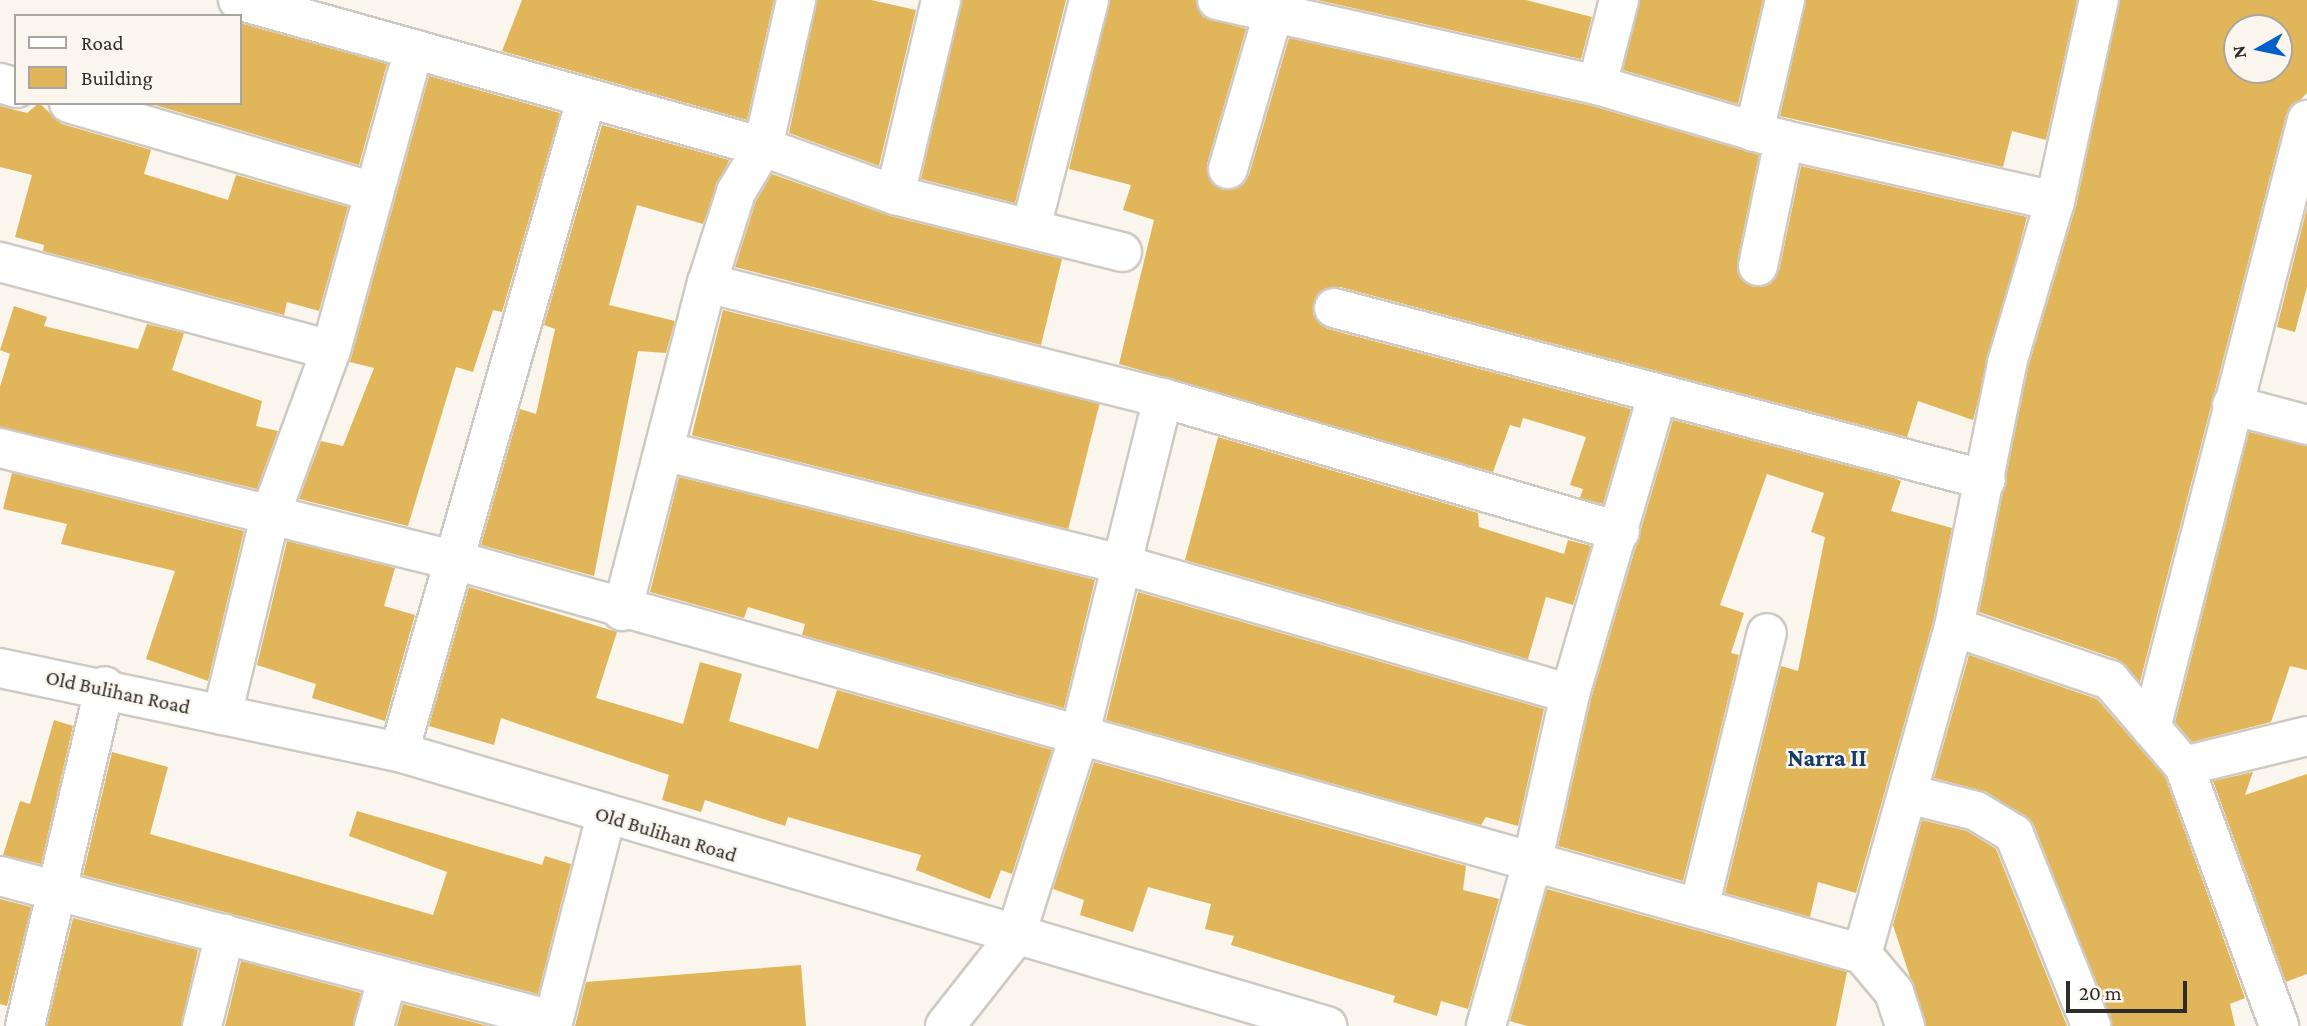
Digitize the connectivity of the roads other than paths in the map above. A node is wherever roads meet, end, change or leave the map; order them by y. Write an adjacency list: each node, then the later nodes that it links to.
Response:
1 (238, 0): 10 (street)
2 (796, 0): 16 (street)
3 (941, 0): 19 (street)
4 (1089, 0): 21 (street)
5 (1216, 0): 9 (street)
6 (1619, 0): 11 (street)
7 (1785, 0): 15 (street)
8 (2099, 0): 20 (street)
9 (1276, 6): 11 (street); 17 (street)
10 (414, 49): 12 (street); 18 (street)
11 (1597, 85): 15 (street)
12 (586, 100): 16 (street); 37 (street)
13 (76, 105): 18 (street)
14 (2307, 120): 30 (street)
15 (1769, 136): 20 (street); 24 (street)
16 (763, 147): 19 (street); 25 (street)
17 (1228, 169)
18 (373, 192): 27 (street)
19 (895, 195): 21 (street)
20 (2055, 201): 34 (street)
21 (1032, 225): 22 (street)
22 (1122, 252)
23 (0, 262): 27 (street)
24 (1758, 266)
25 (707, 283): 29 (street); 33 (street)
26 (1334, 308): 28 (street)
27 (331, 350): 35 (street)
28 (1658, 394): 34 (street); 36 (street)
29 (1163, 398): 36 (street); 38 (street)
30 (2232, 405): 31 (street); 46 (street)
31 (2307, 425)
32 (0, 448): 35 (street)
33 (667, 452): 38 (street); 39 (street)
34 (1986, 480): 40 (street)
35 (271, 513): 37 (street); 45 (street)
36 (1620, 532): 44 (street)
37 (454, 560): 39 (street); 49 (street)
38 (1124, 565): 44 (street); 47 (street)
39 (622, 611): 47 (street)
40 (1954, 627): 46 (street); 51 (street)
41 (1767, 633): 56 (street)
42 (0, 668): 43 (street, Old Bulihan Road)
43 (105, 686): 45 (street, Old Bulihan Road); 55 (street)
44 (1570, 694): 53 (street)
45 (222, 715): 49 (street, Old Bulihan Road)
46 (2151, 728): 50 (street)
47 (1080, 733): 53 (street); 58 (street)
48 (2307, 736): 50 (street)
49 (399, 752): 52 (street, Old Bulihan Road)
50 (2184, 766): 71 (street)
51 (1908, 794): 59 (street); 70 (street)
52 (607, 816): 58 (street, Old Bulihan Road); 62 (street)
53 (1532, 863): 56 (street); 68 (street)
54 (0, 876): 55 (street)
55 (55, 886): 57 (street); 63 (street)
56 (1699, 906): 59 (street)
57 (225, 934): 60 (street); 64 (street)
58 (1015, 937): 61 (street, Old Bulihan Road); 66 (street)
59 (1863, 954): 69 (street)
60 (387, 980): 62 (street); 65 (street)
61 (1268, 1018): 67 (street, Old Bulihan Road)
62 (552, 1023)
63 (25, 1026)
64 (202, 1026)
65 (374, 1026)
66 (945, 1026)
67 (1326, 1026)
68 (1486, 1026)
69 (1905, 1026)
70 (2091, 1026)
71 (2279, 1026)

